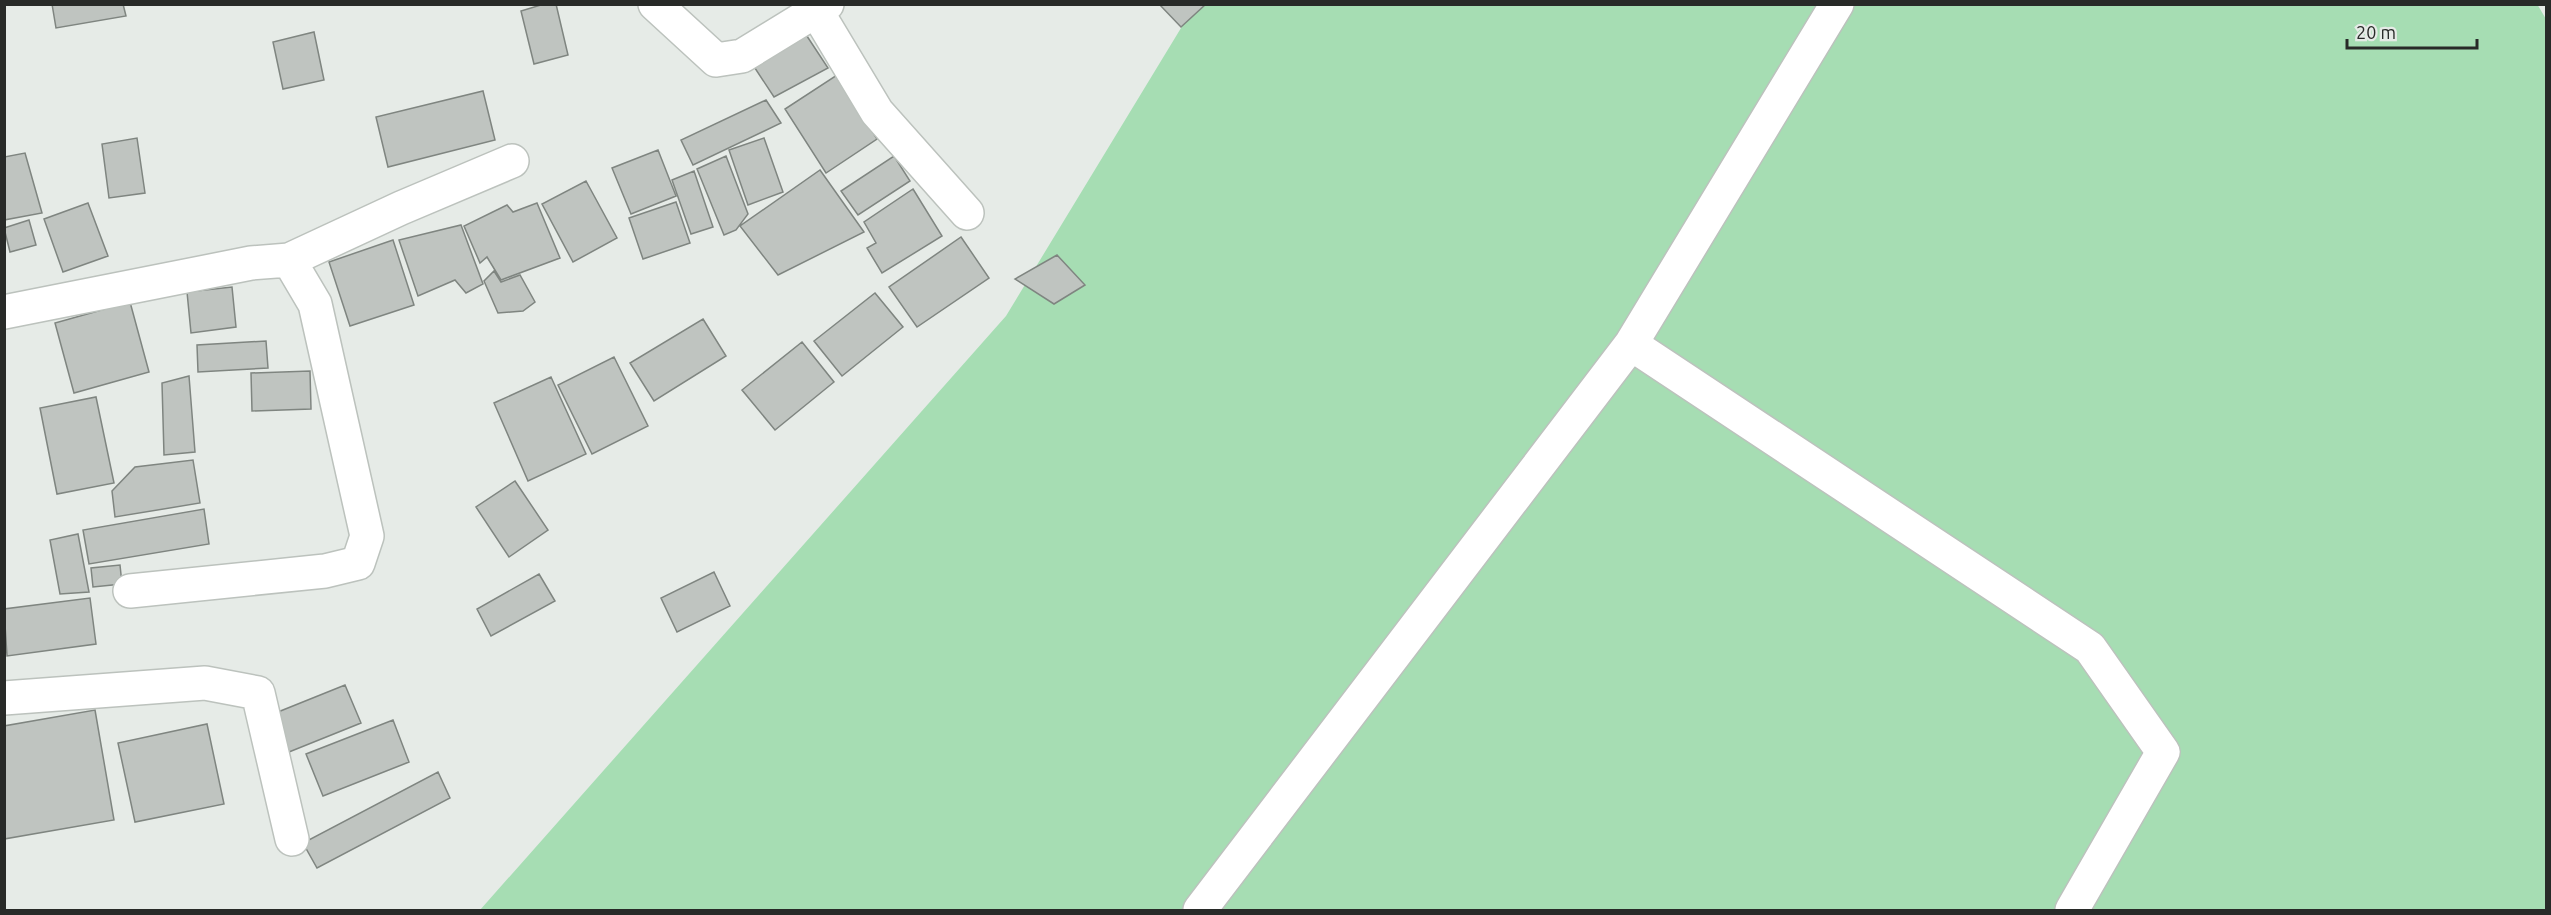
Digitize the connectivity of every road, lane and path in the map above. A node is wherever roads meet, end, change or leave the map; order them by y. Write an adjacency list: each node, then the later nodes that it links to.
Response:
1 (656, 4): 3 (street)
2 (1837, 4): 8 (street)
3 (822, 8): 5 (street)
4 (512, 161): 6 (street)
5 (967, 213)
6 (289, 260): 7 (street); 9 (street)
7 (4, 312)
8 (1631, 344): 12 (street); 13 (street)
9 (130, 591)
10 (4, 698): 11 (street)
11 (292, 839)
12 (1200, 910)
13 (2072, 910)

